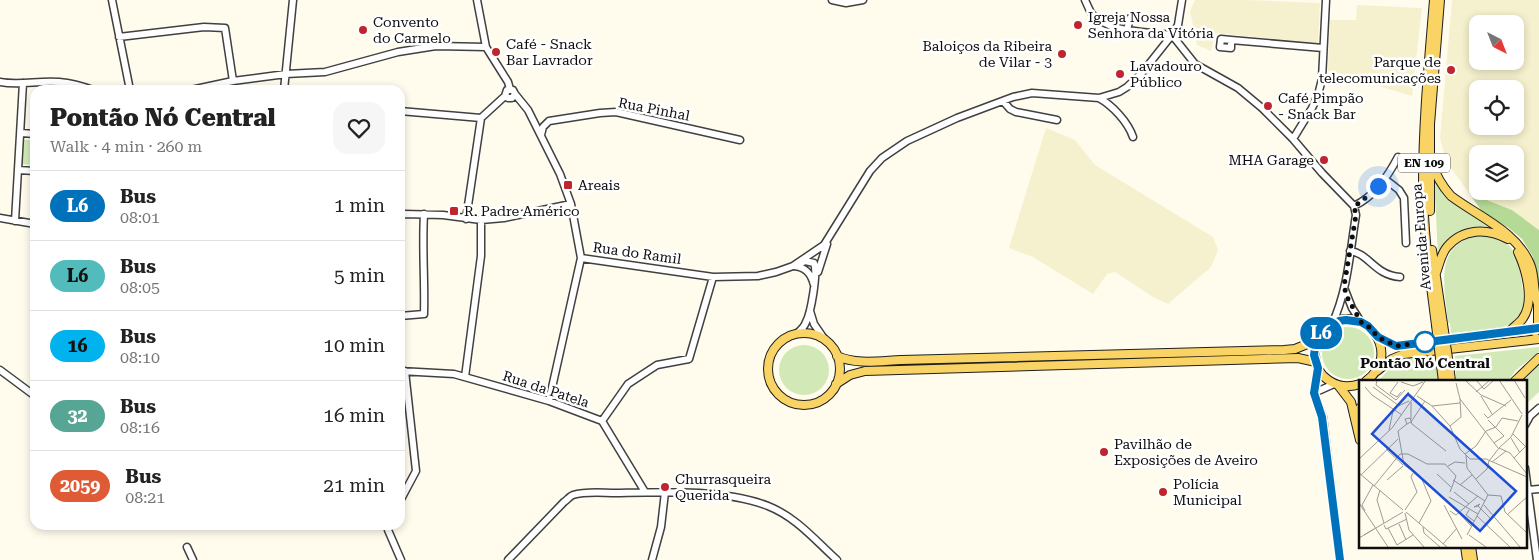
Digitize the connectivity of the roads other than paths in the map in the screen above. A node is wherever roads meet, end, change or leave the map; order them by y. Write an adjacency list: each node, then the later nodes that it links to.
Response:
1 (112, 0): 14 (street)
2 (293, 0): 18 (street)
3 (477, 0): 16 (street)
4 (832, 0): 5 (street)
5 (863, 0)
6 (1085, 0): 12 (street)
7 (1182, 0): 13 (street)
8 (1326, 0): 17 (street)
9 (1434, 0): 67 (main road, Avenida Europa / EN 109)
10 (1440, 0): 28 (main road, Avenida Europa / EN 109)
11 (1130, 18): 12 (street)
12 (1127, 30): 13 (street)
13 (1172, 36): 27 (street); 37 (street)
14 (119, 37): 19 (street); 23 (street)
15 (1231, 40): 17 (street)
16 (486, 47): 18 (street); 26 (street, Rua do Ramil)
17 (1324, 48): 37 (street)
18 (286, 74): 19 (street); 25 (street)
19 (233, 81): 24 (street)
20 (0, 82): 21 (street)
21 (24, 83): 22 (street); 33 (street)
22 (78, 85)
23 (129, 85)
24 (214, 85)
25 (285, 85)
26 (512, 92): 31 (street); 35 (street, Rua do Ramil)
27 (1099, 98): 29 (street); 36 (street)
28 (1432, 98): 57 (main road, Avenida Europa / EN 109); 62 (main road)
29 (1003, 101): 32 (street); 52 (street)
30 (405, 111): 31 (street)
31 (481, 118): 48 (street)
32 (1057, 120)
33 (21, 133): 34 (street); 40 (street)
34 (30, 134)
35 (541, 135): 38 (street, Rua Pinhal); 43 (street, Rua do Ramil)
36 (1133, 137)
37 (1293, 139): 44 (street)
38 (740, 140)
39 (1398, 157): 42 (street)
40 (18, 170): 41 (street); 50 (street)
41 (30, 171)
42 (1384, 179): 44 (street); 53 (street)
43 (571, 204): 49 (street); 55 (street, Rua do Ramil)
44 (1354, 206): 54 (street)
45 (424, 214): 46 (street); 48 (street); 64 (street)
46 (405, 215)
47 (0, 218): 50 (street)
48 (466, 219): 49 (street)
49 (481, 220): 82 (street)
50 (15, 221): 51 (street)
51 (30, 223)
52 (828, 240): 56 (street); 60 (street)
53 (1406, 243)
54 (1350, 251): 59 (street); 61 (street)
55 (581, 258): 58 (street, Rua do Ramil); 93 (street)
56 (793, 266): 58 (street, Rua do Ramil); 60 (street); 60 (street)
57 (1436, 275): 67 (main road, Avenida Europa / EN 109); 69 (main road)
58 (713, 277): 95 (street)
59 (1400, 277)
60 (815, 282): 63 (street)
61 (1344, 286): 65 (street); 66 (street)
62 (1539, 306): 68 (main road)
63 (810, 311): 70 (street); 73 (street)
64 (405, 316)
65 (1361, 322): 66 (main road); 71 (main road)
66 (1332, 324): 74 (main road)
67 (1440, 325): 79 (main road, Avenida Europa / EN 109, bridge)
68 (1538, 328): 69 (main road); 75 (main road)
69 (1509, 332): 71 (main road)
70 (796, 334): 73 (main road); 87 (main road)
71 (1378, 337): 83 (main road)
72 (1539, 339): 75 (main road)
73 (825, 340): 76 (main road)
74 (1317, 340): 76 (main road); 78 (main road)
75 (1518, 341): 83 (main road)
76 (837, 356): 87 (main road)
77 (1539, 358): 86 (main road)
78 (1317, 365): 87 (main road); 88 (main road); 92 (street)
79 (1445, 365): 84 (main road, Avenida Europa / EN 109); 85 (main road, Avenida Europa / EN 109)
80 (0, 370): 90 (street)
81 (405, 371): 82 (street, Rua da Patela)
82 (465, 377): 93 (street, Rua da Patela)
83 (1370, 378)
84 (1443, 380)
85 (1450, 380)
86 (1516, 380)
87 (836, 384)
88 (1336, 384): 89 (main road); 92 (street); 97 (main road)
89 (1359, 384)
90 (30, 392)
91 (405, 392): 101 (street)
92 (1314, 393): 112 (street)
93 (549, 401): 95 (street, Rua da Patela)
94 (1539, 408): 96 (street)
95 (602, 421): 102 (street, Rua da Patela)
96 (1526, 423)
97 (1359, 436)
98 (1526, 475): 100 (street)
99 (1539, 489): 100 (street)
100 (1528, 490): 114 (street)
101 (405, 492)
102 (645, 492): 103 (street); 109 (street)
103 (665, 492): 110 (street); 111 (street)
104 (388, 530): 108 (street)
105 (187, 547): 107 (street)
106 (1467, 550): 113 (main road)
107 (193, 560)
108 (401, 560)
109 (508, 560)
110 (652, 560)
111 (837, 560)
112 (1340, 560)
113 (1474, 560)
114 (1537, 560)

